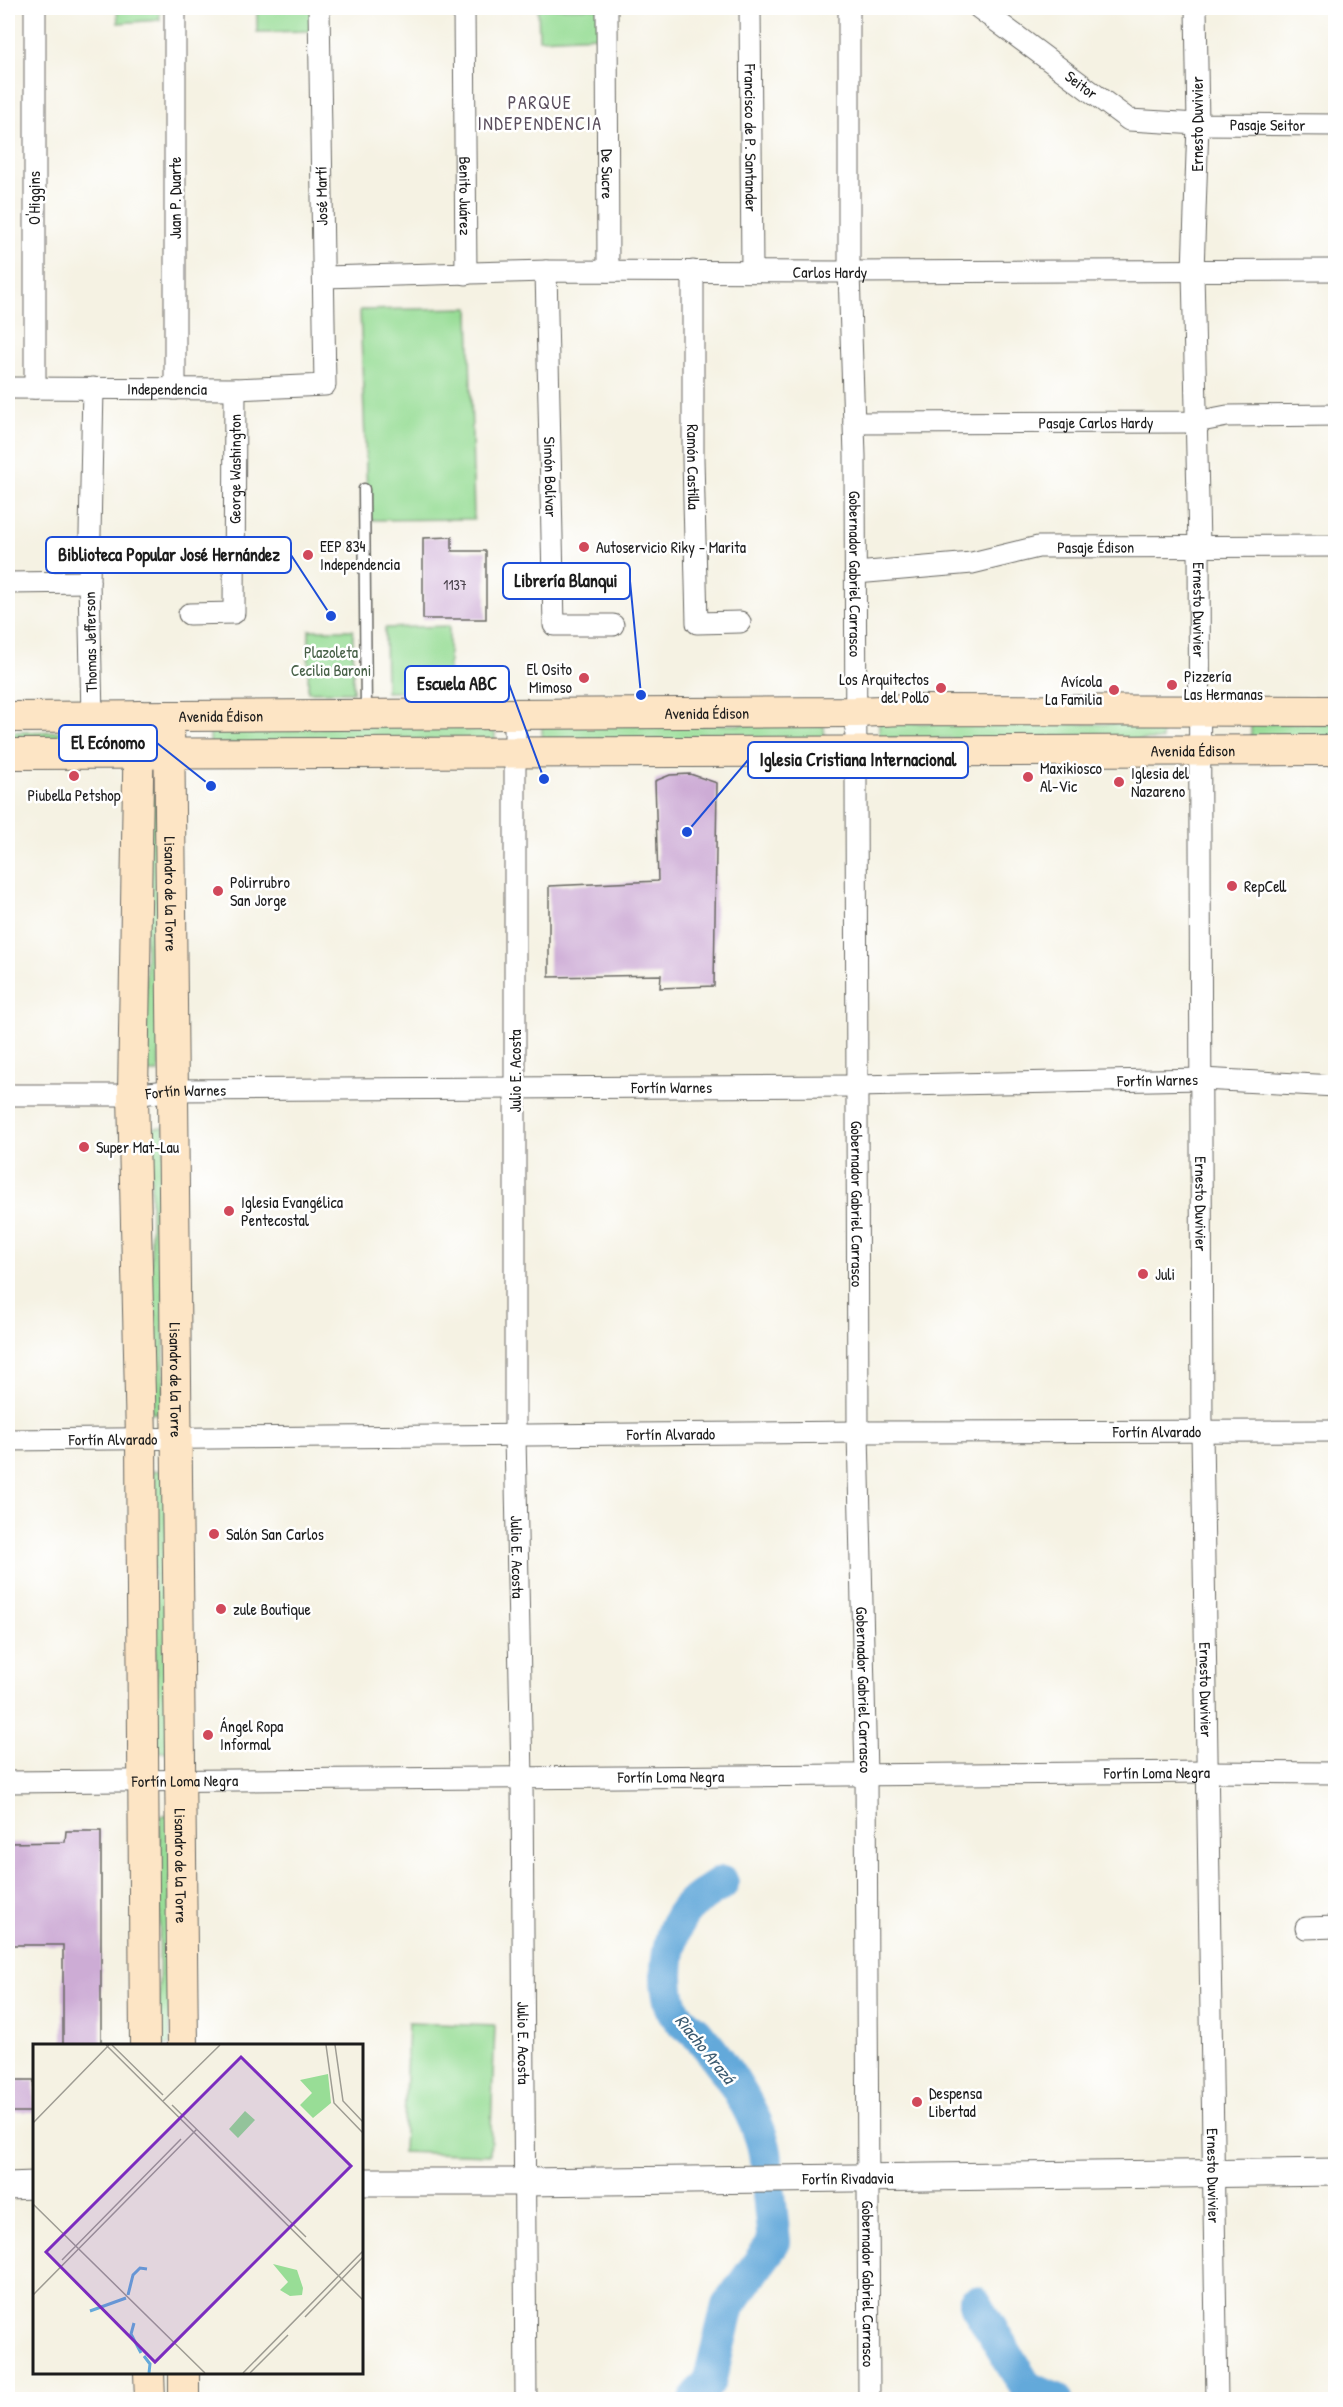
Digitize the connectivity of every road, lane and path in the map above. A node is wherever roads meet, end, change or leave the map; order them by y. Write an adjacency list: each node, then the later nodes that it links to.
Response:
1 (36, 8): 23 (street, O'Higgins)
2 (176, 8): 25 (street, Juan P. Duarte)
3 (319, 8): 20 (street, José Martí)
4 (464, 8): 19 (street, Benito Juárez)
5 (607, 8): 12 (street, De Sucre)
6 (750, 8): 16 (street, Francisco de P. Santander)
7 (849, 8): 18 (street, Gobernador Gabriel Carrasco)
8 (979, 8): 10 (street, Seitor)
9 (1196, 8): 10 (street, Ernesto Duvivier)
10 (1198, 124): 11 (street, Pasaje Seitor); 17 (street, Ernesto Duvivier)
11 (1335, 125)
12 (608, 270): 14 (street, Carlos Hardy); 15 (street, Carlos Hardy)
13 (1335, 270): 17 (street, Carlos Hardy)
14 (546, 271): 19 (street, Carlos Hardy); 38 (street, Simón Bolívar)
15 (693, 271): 16 (street, Carlos Hardy); 37 (street, Ramón Castilla)
16 (752, 271): 18 (street, Carlos Hardy)
17 (1193, 271): 18 (street, Carlos Hardy); 28 (street, Ernesto Duvivier)
18 (849, 272): 29 (street, Gobernador Gabriel Carrasco)
19 (466, 274): 20 (street, Carlos Hardy)
20 (324, 277): 21 (street, José Martí)
21 (325, 385): 26 (street, Independencia)
22 (8, 388): 23 (street, Independencia)
23 (35, 388): 24 (street, Independencia)
24 (93, 388): 25 (street, Independencia); 34 (street, Thomas Jefferson)
25 (175, 389): 26 (street, Independencia)
26 (235, 389): 36 (street, George Washington)
27 (1335, 415): 28 (street, Pasaje Carlos Hardy)
28 (1196, 422): 29 (street, Pasaje Carlos Hardy); 31 (street, Ernesto Duvivier)
29 (854, 423): 33 (street, Gobernador Gabriel Carrasco)
30 (364, 489): 43 (lane)
31 (1199, 546): 32 (street, Pasaje Édison); 33 (street, Pasaje Édison); 39 (street, Ernesto Duvivier)
32 (1335, 546)
33 (856, 573): 41 (street, Gobernador Gabriel Carrasco)
34 (89, 582): 35 (street); 47 (street, Thomas Jefferson)
35 (8, 583)
36 (189, 614)
37 (740, 622)
38 (613, 625)
39 (1200, 709): 40 (main road, Avenida Édison); 41 (main road, Avenida Édison); 50 (street, Ernesto Duvivier)
40 (1335, 711)
41 (856, 712): 42 (main road, Avenida Édison); 49 (street, Gobernador Gabriel Carrasco)
42 (515, 714): 43 (main road, Avenida Édison); 52 (street, Julio E. Acosta)
43 (366, 715): 45 (main road, Avenida Édison)
44 (139, 716): 45 (main road, Avenida Édison); 47 (main road, Avenida Édison); 54 (main road, Lisandro de la Torre)
45 (169, 716): 51 (main road, Lisandro de la Torre)
46 (8, 717): 47 (main road, Avenida Édison)
47 (92, 717)
48 (1335, 750): 50 (main road, Avenida Édison)
49 (855, 751): 50 (main road, Avenida Édison); 52 (main road, Avenida Édison); 56 (street, Gobernador Gabriel Carrasco)
50 (1199, 752): 55 (street, Ernesto Duvivier)
51 (170, 753): 52 (main road, Avenida Édison); 54 (main road, Avenida Édison); 59 (main road, Lisandro de la Torre)
52 (514, 753): 58 (street, Julio E. Acosta)
53 (8, 754): 54 (main road, Avenida Édison)
54 (138, 754): 61 (main road, Lisandro de la Torre)
55 (1201, 1079): 56 (street, Fortín Warnes); 57 (street, Fortín Warnes); 64 (street, Ernesto Duvivier)
56 (856, 1086): 58 (street, Fortín Warnes); 63 (street, Gobernador Gabriel Carrasco)
57 (1335, 1086)
58 (516, 1088): 59 (street, Fortín Warnes); 65 (street, Julio E. Acosta)
59 (174, 1090): 61 (street, Fortín Warnes); 67 (main road, Lisandro de la Torre)
60 (8, 1095): 61 (street, Fortín Warnes)
61 (133, 1095): 66 (main road, Lisandro de la Torre)
62 (1335, 1431): 64 (street, Fortín Alvarado)
63 (858, 1432): 64 (street, Fortín Alvarado); 65 (street, Fortín Alvarado); 71 (street, Gobernador Gabriel Carrasco)
64 (1202, 1432): 69 (street, Ernesto Duvivier)
65 (515, 1436): 67 (street, Fortín Alvarado); 72 (street, Julio E. Acosta)
66 (141, 1439): 67 (street, Fortín Alvarado); 68 (street, Fortín Alvarado); 73 (main road, Lisandro de la Torre)
67 (177, 1439): 74 (main road, Lisandro de la Torre)
68 (8, 1440)
69 (1206, 1772): 70 (street, Fortín Loma Negra); 71 (street, Fortín Loma Negra); 81 (street, Ernesto Duvivier)
70 (1335, 1773)
71 (867, 1775): 72 (street, Fortín Loma Negra); 82 (street, Gobernador Gabriel Carrasco)
72 (522, 1778): 74 (street, Fortín Loma Negra); 84 (street, Julio E. Acosta)
73 (144, 1780): 74 (street, Fortín Loma Negra); 75 (street, Fortín Loma Negra); 78 (main road, Lisandro de la Torre)
74 (181, 1780): 79 (main road, Lisandro de la Torre)
75 (8, 1782)
76 (1335, 1927): 77 (street)
77 (1306, 1928)
78 (146, 2044)
79 (183, 2044)
80 (1335, 2172): 81 (street, Fortín Rivadavia)
81 (1215, 2174): 82 (street, Fortín Rivadavia); 93 (street, Ernesto Duvivier)
82 (868, 2177): 84 (street, Fortín Rivadavia); 92 (street, Gobernador Gabriel Carrasco)
83 (363, 2182): 84 (street, Fortín Rivadavia)
84 (523, 2182): 91 (street, Julio E. Acosta)
85 (33, 2185): 86 (street)
86 (8, 2186)
87 (149, 2374): 89 (main road)
88 (184, 2374): 90 (main road)
89 (150, 2400)
90 (184, 2400)
91 (526, 2400)
92 (869, 2400)
93 (1217, 2400)

